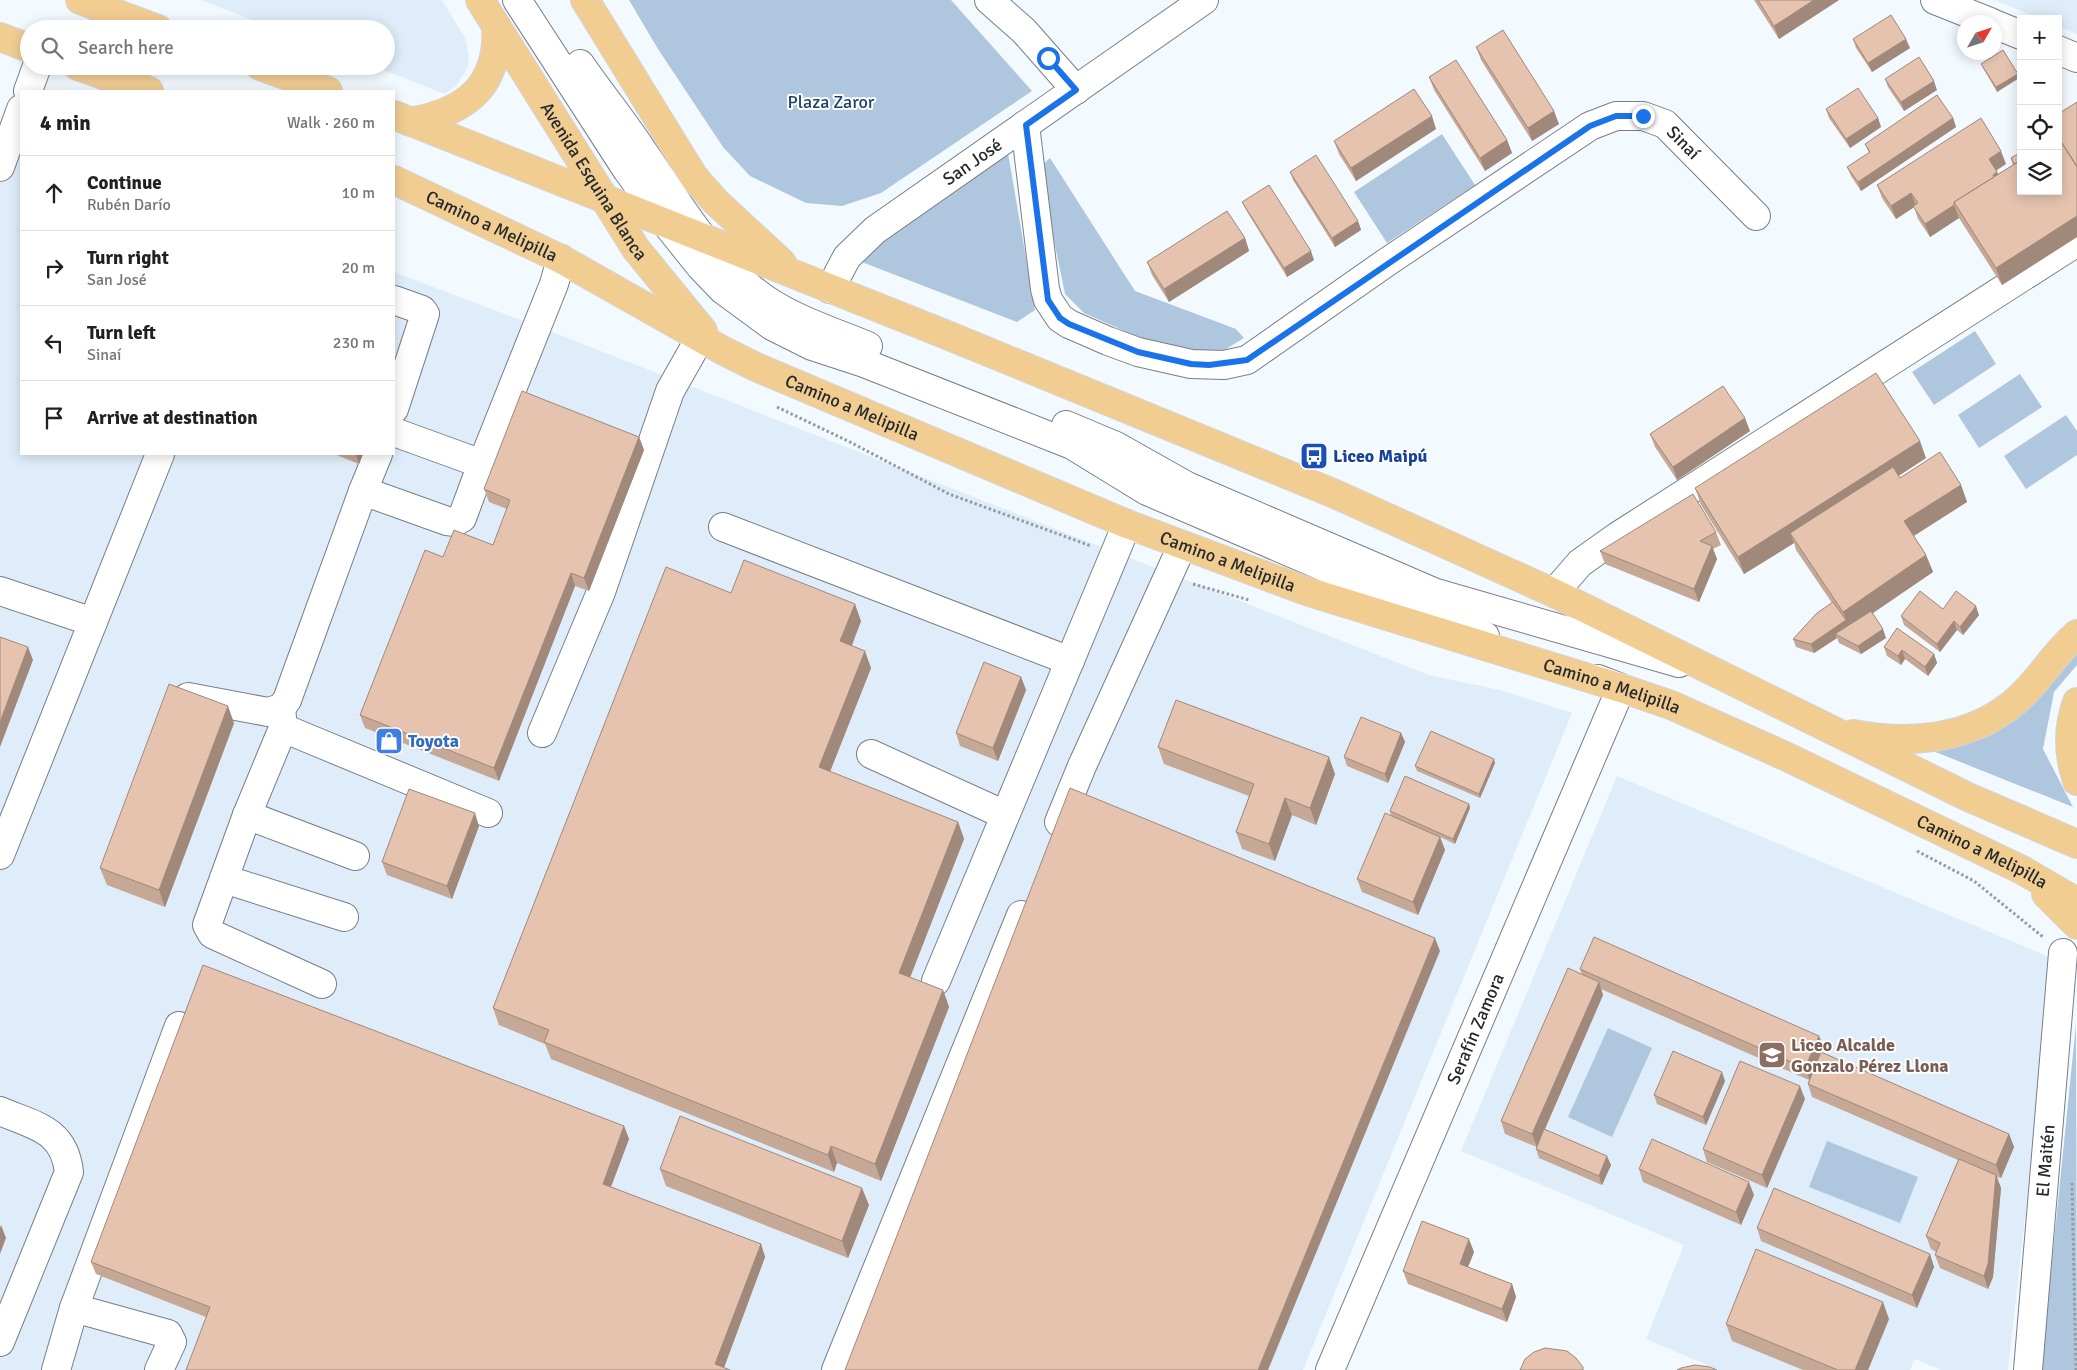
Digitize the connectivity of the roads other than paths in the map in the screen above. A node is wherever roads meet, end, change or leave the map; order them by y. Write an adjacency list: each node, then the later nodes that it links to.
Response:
1 (80, 0): 10 (main road)
2 (480, 0): 11 (main road, Avenida Esquina Blanca)
3 (517, 0): 32 (street)
4 (538, 0): 33 (street)
5 (585, 0): 36 (main road)
6 (989, 0): 24 (street)
7 (1204, 0): 24 (street, San José)
8 (1935, 0): 9 (street)
9 (1972, 15)
10 (134, 20)
11 (496, 25): 26 (main road); 30 (main road, Avenida Esquina Blanca)
12 (2002, 27): 13 (street)
13 (2017, 33)
14 (0, 37): 15 (main road)
15 (20, 45)
16 (2062, 52): 17 (street)
17 (2077, 58)
18 (34, 75): 21 (street)
19 (104, 75): 22 (main road)
20 (284, 75): 23 (main road)
21 (28, 90)
22 (146, 90)
23 (325, 90)
24 (1076, 90): 27 (street, San José)
25 (20, 113): 28 (street)
26 (402, 119): 30 (main road)
27 (1026, 125): 31 (street, Sinaí); 37 (street, San José)
28 (6, 164)
29 (395, 180): 35 (main road, Camino a Melipilla)
30 (604, 200): 32 (main road); 39 (main road, Avenida Esquina Blanca)
31 (1756, 216)
32 (668, 226): 33 (main road); 55 (street)
33 (702, 238): 36 (main road); 54 (street)
34 (2077, 242): 50 (street)
35 (561, 259): 39 (main road, Camino a Melipilla); 44 (street)
36 (799, 276): 37 (main road)
37 (830, 289): 50 (main road)
38 (395, 300): 40 (street)
39 (711, 344): 46 (main road, Camino a Melipilla); 60 (street)
40 (395, 401)
41 (395, 432): 44 (street)
42 (160, 455): 51 (street)
43 (378, 455): 45 (street)
44 (482, 464): 45 (street)
45 (364, 491): 58 (street)
46 (1127, 524): 48 (main road, Camino a Melipilla); 53 (street)
47 (724, 527): 53 (street)
48 (1182, 546): 55 (main road, Camino a Melipilla); 67 (street)
49 (0, 590): 51 (street)
50 (1554, 593): 54 (main road)
51 (93, 622): 68 (street)
52 (2077, 634): 59 (main road)
53 (1070, 661): 65 (street)
54 (1722, 676): 59 (main road)
55 (1621, 688): 70 (main road, Camino a Melipilla); 86 (street, Serafín Zamora)
56 (188, 697): 58 (street)
57 (2077, 702): 62 (main road)
58 (282, 718): 63 (street); 64 (street)
59 (1829, 730): 66 (main road)
60 (542, 733)
61 (871, 754): 65 (street)
62 (2077, 781)
63 (488, 813)
64 (247, 815): 69 (street); 71 (street)
65 (1006, 816): 77 (street)
66 (2077, 844)
67 (1049, 848)
68 (0, 855)
69 (354, 856)
70 (2022, 870): 73 (main road, Camino a Melipilla); 75 (main road)
71 (224, 880): 74 (street); 78 (street)
72 (1030, 894): 85 (street)
73 (2077, 902)
74 (344, 917)
75 (2077, 924)
76 (2063, 952): 87 (street, El Maitén)
77 (936, 981)
78 (322, 984)
79 (179, 1026): 81 (street)
80 (0, 1111): 82 (street)
81 (74, 1308): 83 (street); 84 (street)
82 (0, 1342)
83 (56, 1370)
84 (159, 1370)
85 (836, 1370)
86 (1330, 1370)
87 (2028, 1370)

